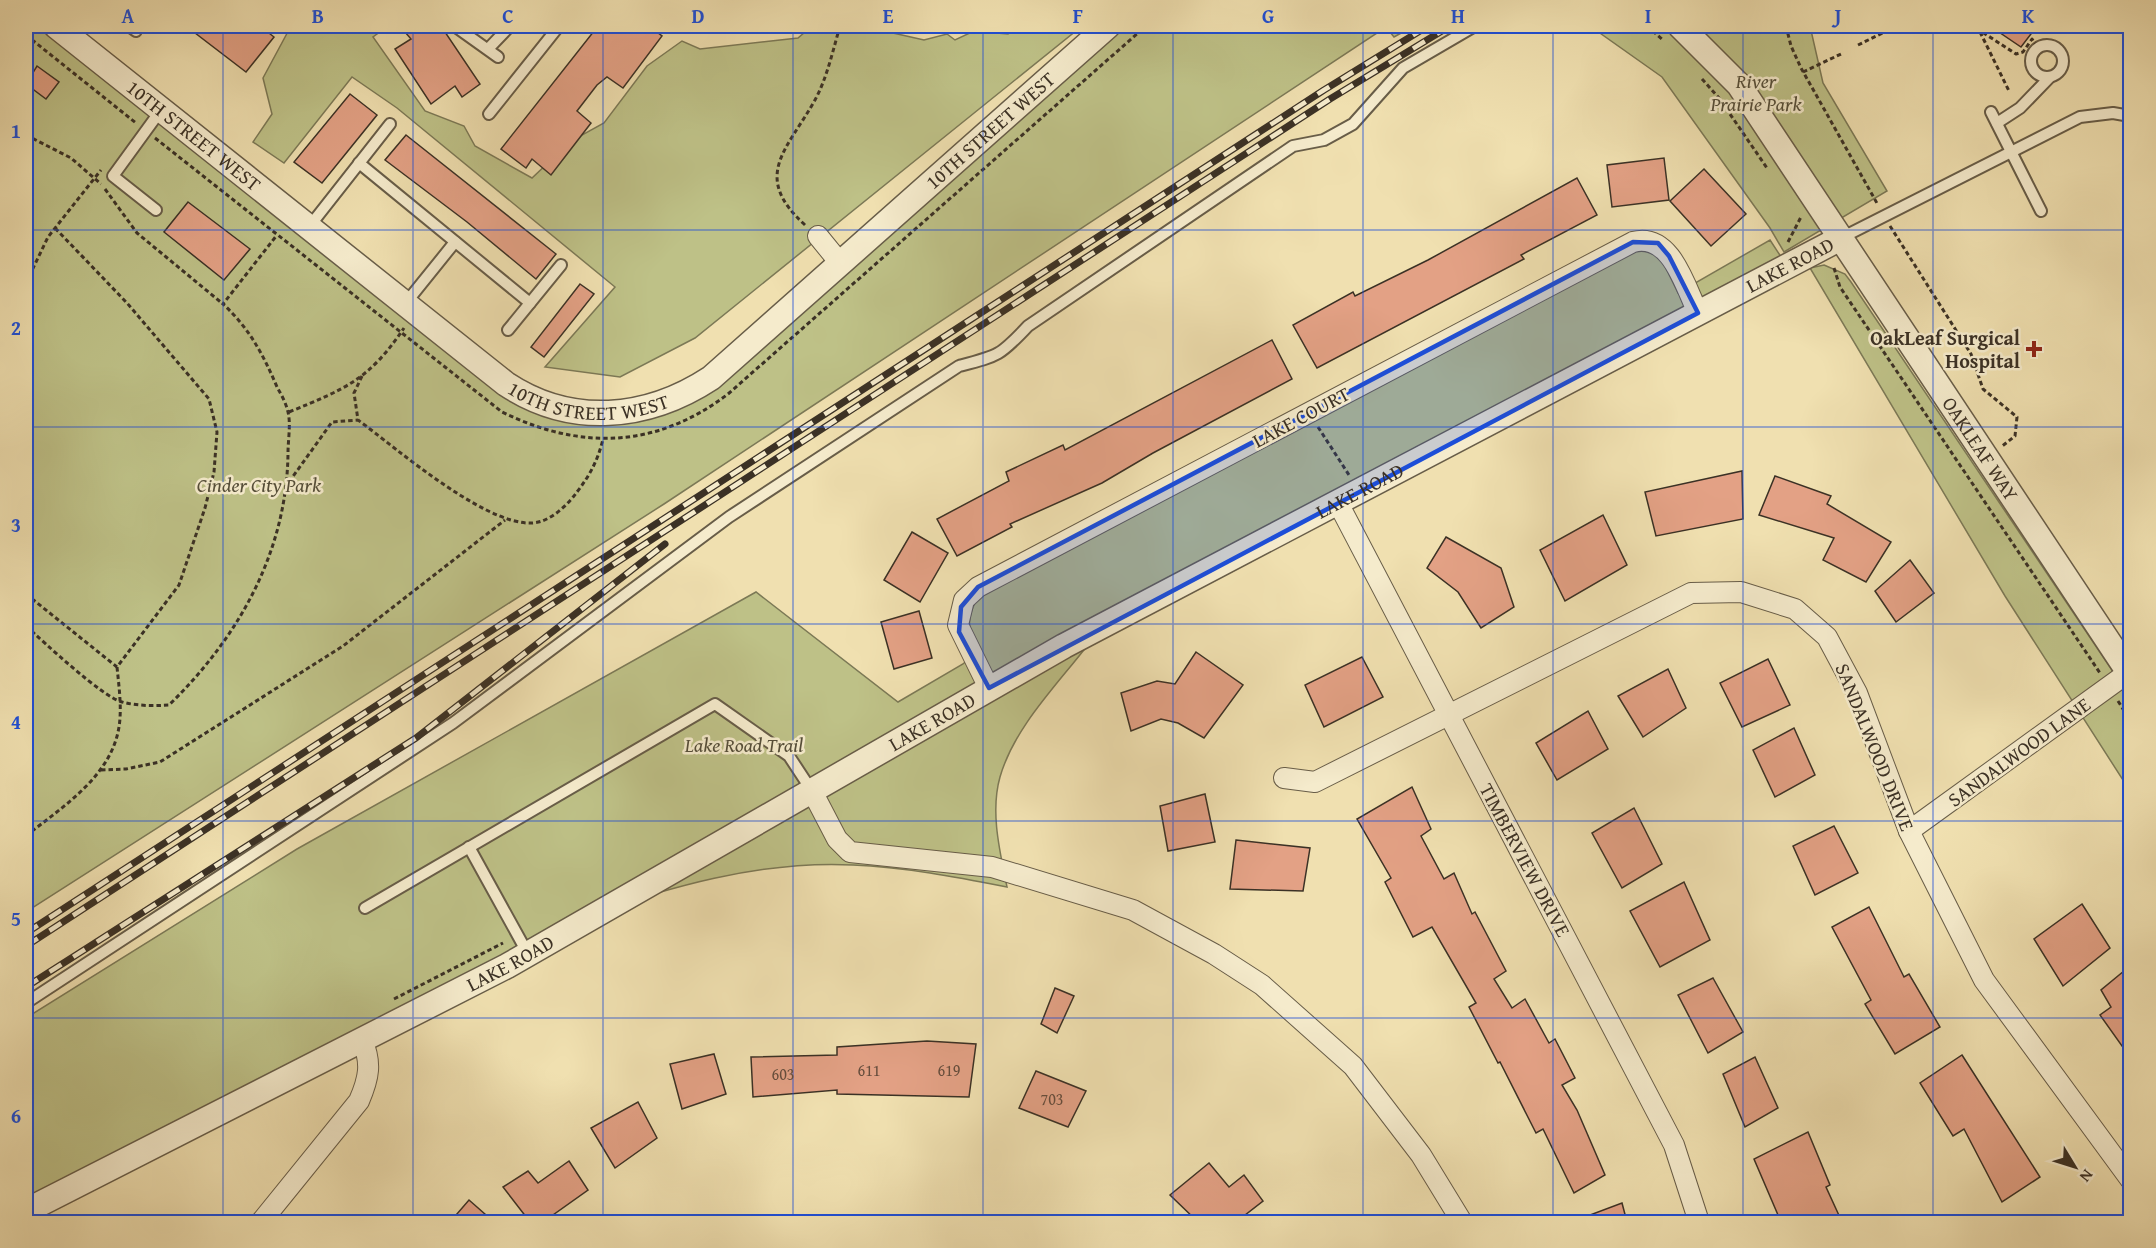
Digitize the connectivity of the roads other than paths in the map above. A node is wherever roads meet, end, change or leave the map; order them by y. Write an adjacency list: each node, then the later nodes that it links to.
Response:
1 (510, 26): 8 (lane)
2 (560, 26): 13 (lane)
3 (1108, 26): 25 (street, 10TH STREET WEST)
4 (1475, 26): 41 (lane)
5 (60, 27): 11 (street, 10TH STREET WEST)
6 (456, 27): 8 (lane)
7 (1675, 36): 24 (street, OAKLEAF WAY)
8 (488, 49): 9 (lane)
9 (498, 57)
10 (2050, 77): 10 (lane); 15 (lane)
11 (162, 110): 19 (lane); 21 (street, 10TH STREET WEST)
12 (1991, 112): 15 (lane)
13 (489, 114)
14 (2130, 116): 17 (lane)
15 (1997, 123): 17 (lane)
16 (390, 124): 18 (lane)
17 (2011, 150): 20 (lane); 24 (lane)
18 (359, 163): 21 (lane); 23 (lane)
19 (156, 210)
20 (2041, 211)
21 (309, 227): 28 (street, 10TH STREET WEST)
22 (818, 236): 25 (street)
23 (455, 242): 27 (lane); 28 (lane)
24 (1832, 242): 29 (street, LAKE ROAD); 32 (street, OAKLEAF WAY)
25 (840, 263): 28 (street, 10TH STREET WEST)
26 (561, 265): 27 (lane)
27 (530, 303): 30 (lane)
28 (410, 307)
29 (1698, 313): 31 (street, LAKE ROAD); 33 (street, LAKE COURT)
30 (508, 330)
31 (1348, 497): 33 (street, LAKE ROAD); 34 (street, TIMBERVIEW DRIVE)
32 (2130, 672): 37 (street, SANDALWOOD LANE)
33 (988, 688): 36 (street, LAKE ROAD)
34 (1449, 715): 35 (street, SANDALWOOD DRIVE); 37 (street, SANDALWOOD DRIVE); 47 (street, TIMBERVIEW DRIVE)
35 (1284, 778)
36 (812, 791): 38 (lane); 40 (street, LAKE ROAD); 46 (street)
37 (1909, 831): 43 (street, SANDALWOOD DRIVE)
38 (469, 847): 39 (lane); 40 (lane)
39 (365, 908)
40 (528, 954): 42 (street, LAKE ROAD)
41 (26, 1003)
42 (362, 1040): 44 (street, LAKE ROAD); 45 (street)
43 (2130, 1179)
44 (26, 1211)
45 (261, 1222)
46 (1462, 1222)
47 (1699, 1222)

